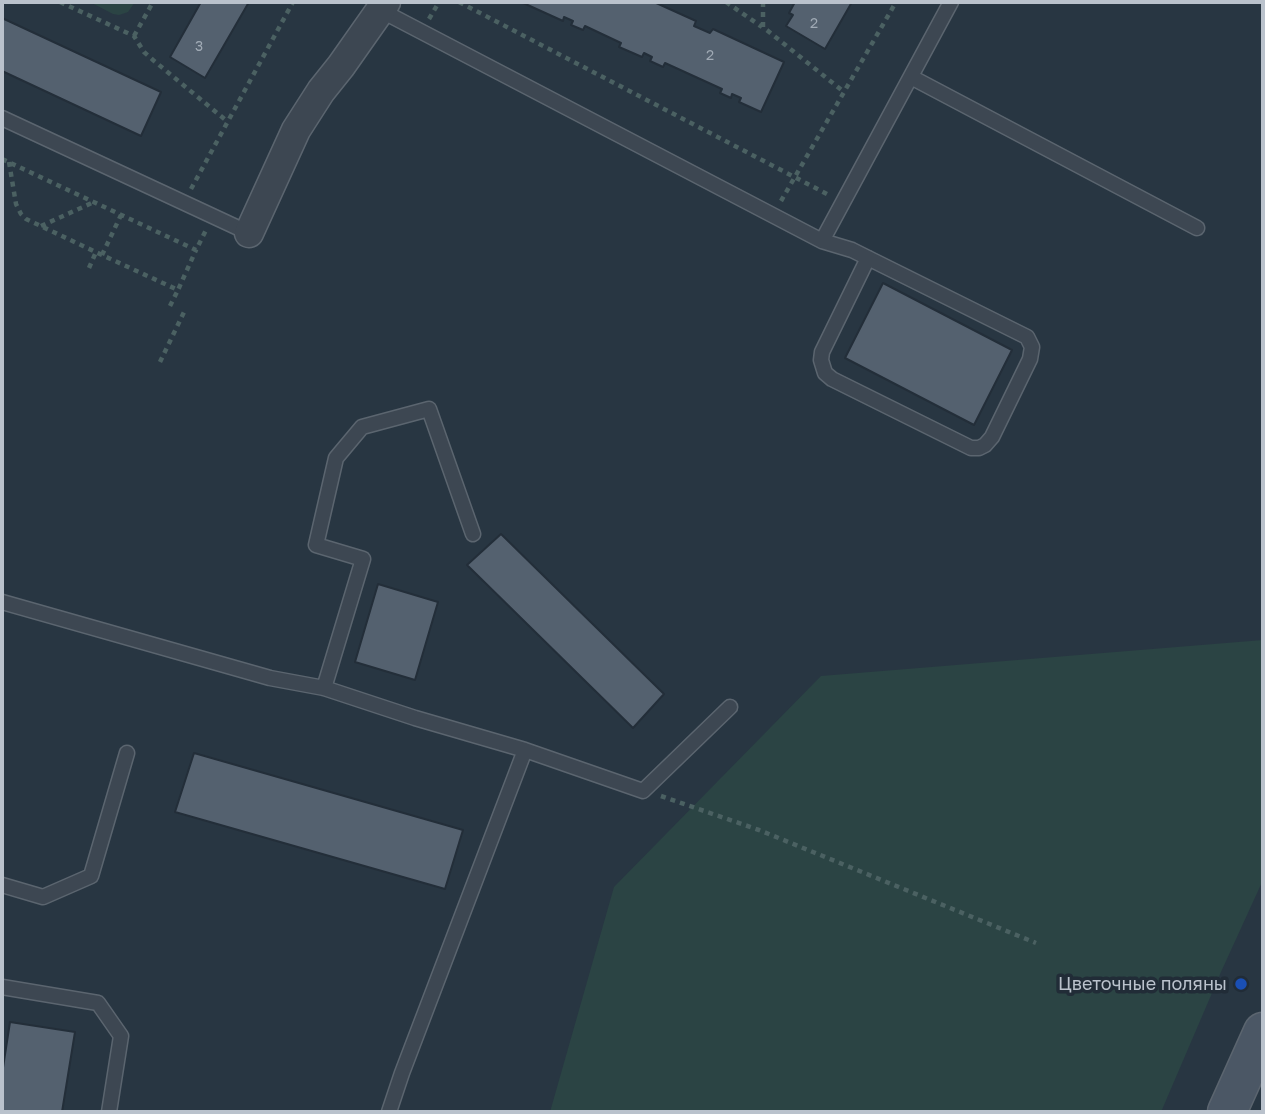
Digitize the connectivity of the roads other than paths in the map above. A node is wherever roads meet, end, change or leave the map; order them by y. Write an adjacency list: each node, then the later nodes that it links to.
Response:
1 (951, 2): 3 (lane)
2 (383, 6): 6 (street); 7 (lane)
3 (911, 77): 5 (lane); 7 (lane)
4 (2, 118): 6 (lane)
5 (1197, 228)
6 (249, 233)
7 (822, 241): 8 (lane)
8 (869, 258): 8 (lane)
9 (473, 534): 11 (lane)
10 (2, 603): 11 (lane)
11 (324, 688): 13 (lane)
12 (730, 707): 13 (lane)
13 (525, 750): 19 (lane)
14 (127, 753): 15 (lane)
15 (2, 885)
16 (2, 987): 18 (lane)
17 (1263, 1032): 20 (main road)
18 (110, 1112)
19 (389, 1112)
20 (1227, 1112)

